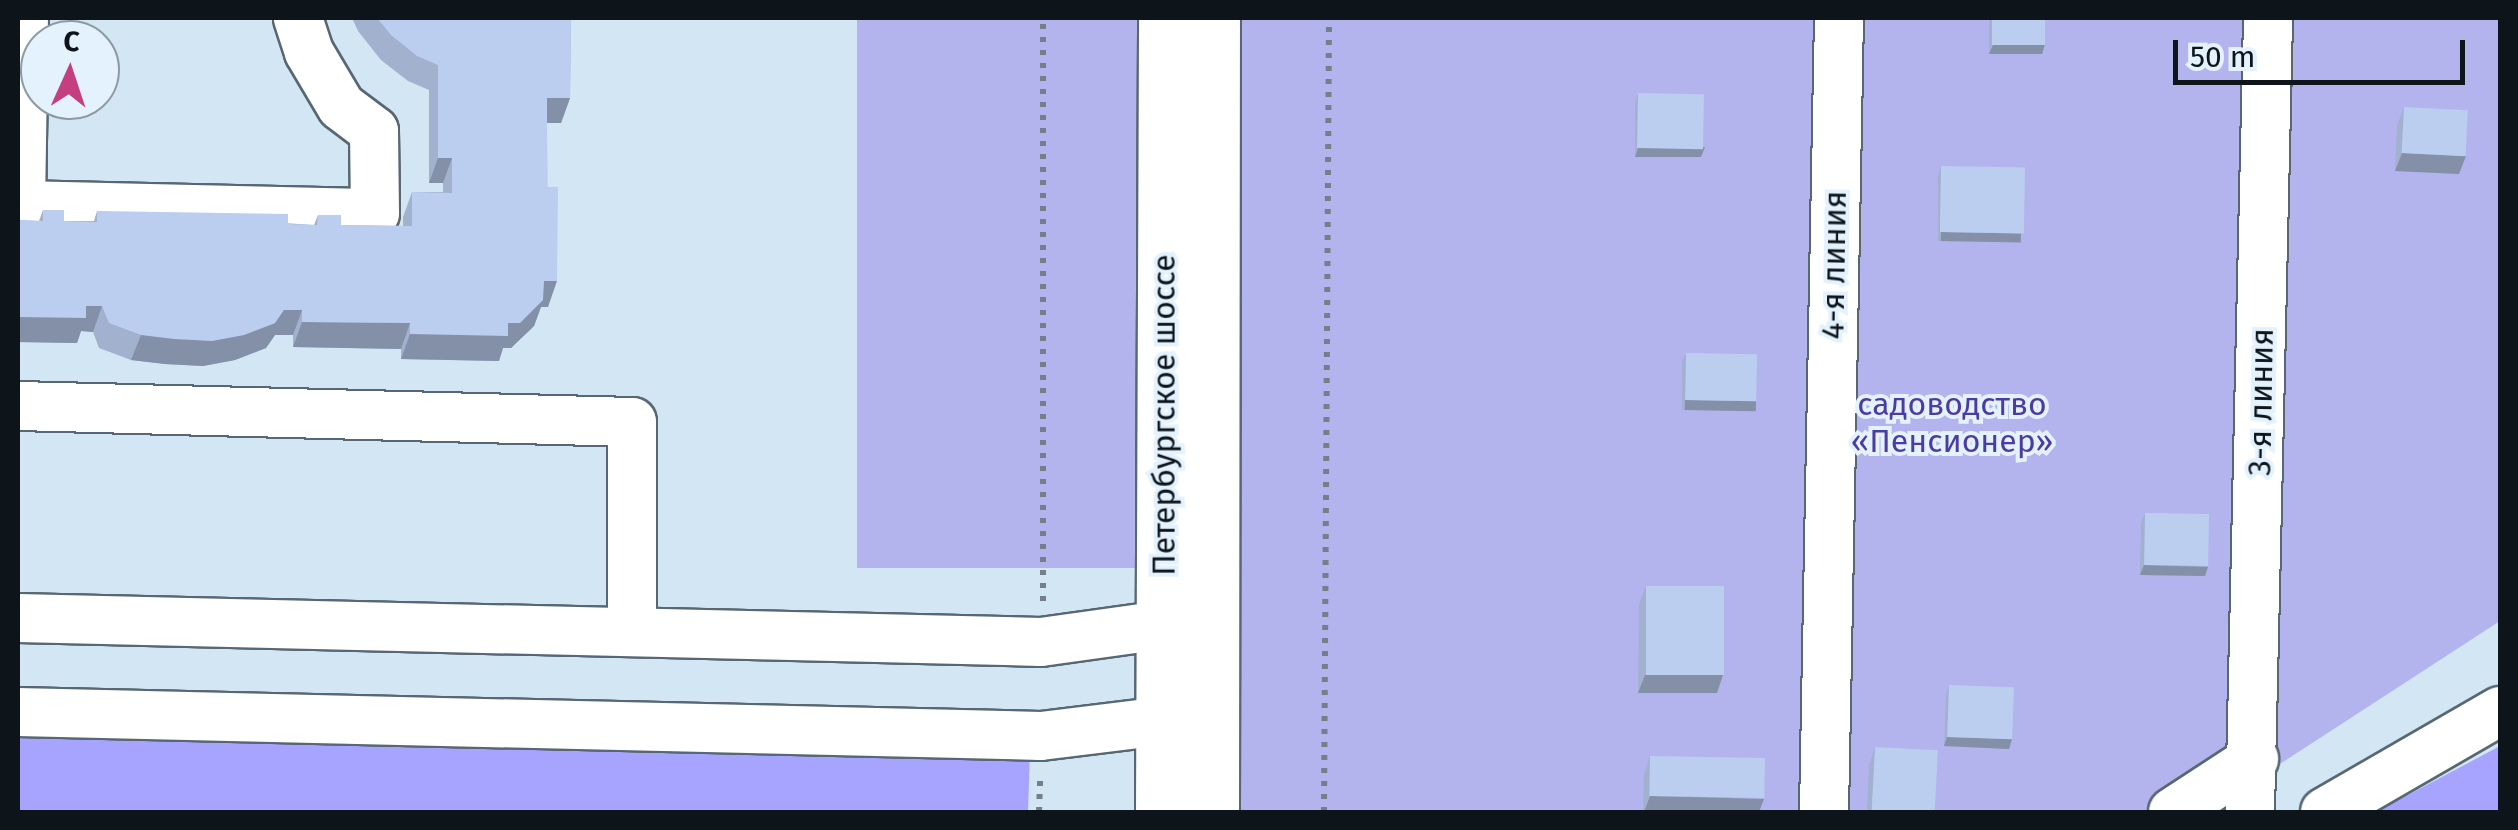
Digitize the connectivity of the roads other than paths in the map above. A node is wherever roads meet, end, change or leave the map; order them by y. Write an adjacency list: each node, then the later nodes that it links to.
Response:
1 (24, 18): 7 (lane)
2 (298, 18): 7 (lane)
3 (1166, 18): 10 (main road, Петербургское шоссе)
4 (1212, 18): 17 (main road, Петербургское шоссе)
5 (1838, 18): 18 (lane, 4-я линия)
6 (2268, 18): 15 (lane, 3-я линия)
7 (19, 205)
8 (18, 406): 11 (lane)
9 (18, 618): 11 (lane)
10 (1163, 625): 11 (lane); 14 (main road, Петербургское шоссе)
11 (632, 631)
12 (18, 712): 14 (lane)
13 (2500, 712): 20 (lane)
14 (1163, 721): 16 (main road, Петербургское шоссе)
15 (2251, 786): 19 (lane)
16 (1163, 812)
17 (1211, 812)
18 (1824, 812)
19 (2174, 812)
20 (2324, 812)

